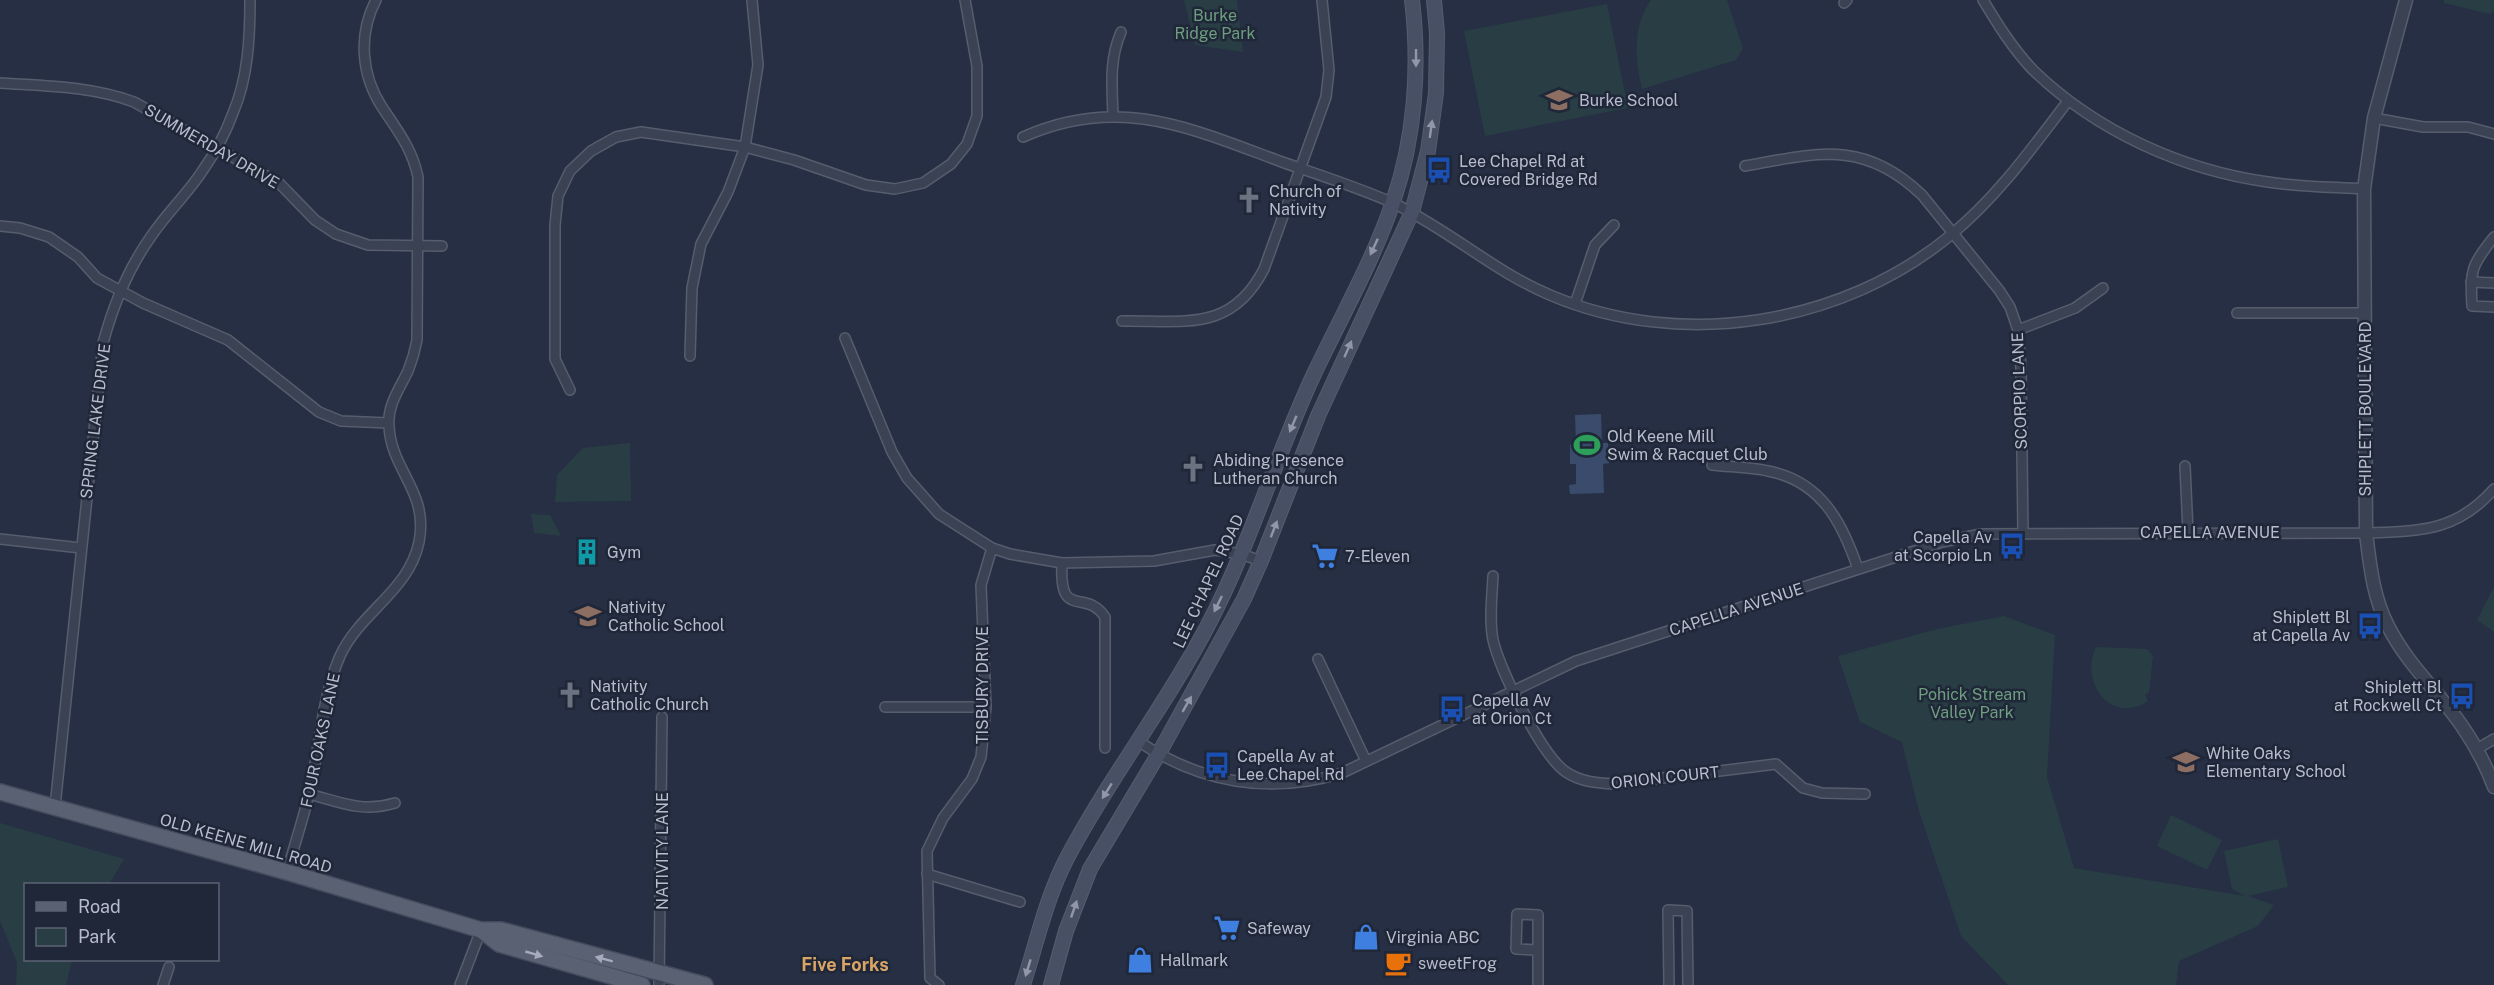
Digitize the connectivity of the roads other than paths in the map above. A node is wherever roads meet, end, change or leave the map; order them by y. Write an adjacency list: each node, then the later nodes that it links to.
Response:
1 (250, 0): 17 (street, SPRING LAKE DRIVE)
2 (376, 0): 28 (street)
3 (752, 0): 18 (street)
4 (965, 0): 18 (street)
5 (1322, 0): 20 (street)
6 (1412, 0): 22 (main road, LEE CHAPEL ROAD, one-way to 22)
7 (1434, 0): 23 (main road, one-way to 7)
8 (1983, 0): 12 (street)
9 (2406, 0): 14 (street, SHIPLETT BOULEVARD)
10 (1121, 32): 13 (street)
11 (0, 83): 17 (street, SUMMERDAY DRIVE)
12 (2068, 101): 21 (street); 26 (street)
13 (1113, 116): 16 (street); 20 (street)
14 (2374, 118): 15 (street); 21 (street, SHIPLETT BOULEVARD)
15 (2494, 134)
16 (1023, 137)
17 (216, 147): 28 (street, SUMMERDAY DRIVE); 33 (street, SPRING LAKE DRIVE)
18 (745, 147): 41 (street); 42 (street)
19 (1745, 166): 26 (street, SCORPIO LANE)
20 (1301, 169): 22 (street); 38 (street)
21 (2364, 189): 36 (street, SHIPLETT BOULEVARD)
22 (1393, 203): 23 (street); 53 (main road, LEE CHAPEL ROAD, one-way to 53)
23 (1412, 212): 34 (street); 54 (main road, one-way to 23)
24 (1614, 225): 34 (street)
25 (0, 226): 33 (street)
26 (1953, 234): 34 (street); 39 (street, SCORPIO LANE)
27 (2494, 237): 30 (street)
28 (419, 246): 29 (street, SUMMERDAY DRIVE); 43 (street)
29 (442, 246)
30 (2471, 282): 31 (street); 35 (street)
31 (2494, 284)
32 (2103, 288): 39 (street)
33 (122, 291): 43 (street); 51 (street, SPRING LAKE DRIVE)
34 (1575, 304)
35 (2494, 307)
36 (2365, 313): 37 (street); 48 (street, SHIPLETT BOULEVARD)
37 (2237, 314)
38 (1122, 321)
39 (2018, 330): 49 (street, SCORPIO LANE)
40 (845, 338): 52 (street)
41 (690, 356)
42 (570, 390)
43 (388, 423): 71 (street, FOUR OAKS LANE)
44 (1712, 465): 56 (street)
45 (2185, 466): 47 (street)
46 (2494, 489): 48 (street, CAPELLA AVENUE)
47 (2188, 532): 48 (street, CAPELLA AVENUE); 49 (street, CAPELLA AVENUE)
48 (2366, 533): 66 (street, SHIPLETT BOULEVARD)
49 (2023, 534): 56 (street, CAPELLA AVENUE)
50 (0, 539): 51 (street)
51 (81, 548): 74 (street, SPRING LAKE DRIVE)
52 (992, 548): 55 (street); 61 (street, TISBURY DRIVE)
53 (1242, 554): 54 (street); 55 (street); 64 (main road, LEE CHAPEL ROAD, one-way to 64)
54 (1261, 561): 67 (main road, one-way to 54)
55 (1062, 563): 65 (street)
56 (1858, 568): 59 (street, CAPELLA AVENUE)
57 (1492, 576): 59 (street, ORION COURT)
58 (1318, 659): 68 (street)
59 (1514, 690): 68 (street, CAPELLA AVENUE); 72 (street, ORION COURT)
60 (885, 707): 61 (street)
61 (986, 707): 76 (street, TISBURY DRIVE)
62 (662, 717): 81 (street, NATIVITY LANE)
63 (2494, 739): 66 (street)
64 (1138, 741): 67 (street, CAPELLA AVENUE); 87 (main road, LEE CHAPEL ROAD, one-way to 87)
65 (1105, 748)
66 (2477, 749): 69 (street, SHIPLETT BOULEVARD)
67 (1158, 754): 68 (street, CAPELLA AVENUE); 88 (main road, one-way to 67)
68 (1366, 761)
69 (2494, 787)
70 (0, 792): 74 (main road, OLD KEENE MILL ROAD)
71 (309, 794): 73 (street); 75 (street, FOUR OAKS LANE)
72 (1865, 794)
73 (395, 803)
74 (55, 807): 75 (main road, OLD KEENE MILL ROAD)
75 (286, 872): 78 (main road, OLD KEENE MILL ROAD)
76 (927, 874): 77 (street); 86 (street, TISBURY DRIVE)
77 (1020, 902)
78 (481, 930): 81 (main road, OLD KEENE MILL ROAD, one-way to 78); 83 (street); 84 (main road, OLD KEENE MILL ROAD, one-way to 84)
79 (1537, 950): 89 (street)
80 (169, 967): 82 (street)
81 (660, 980): 85 (main road, OLD KEENE MILL ROAD)
82 (163, 985)
83 (460, 985)
84 (642, 985)
85 (705, 985)
86 (939, 985)
87 (1023, 985)
88 (1051, 985)
89 (1538, 985)
90 (1669, 985): 91 (street)
91 (1688, 985)

